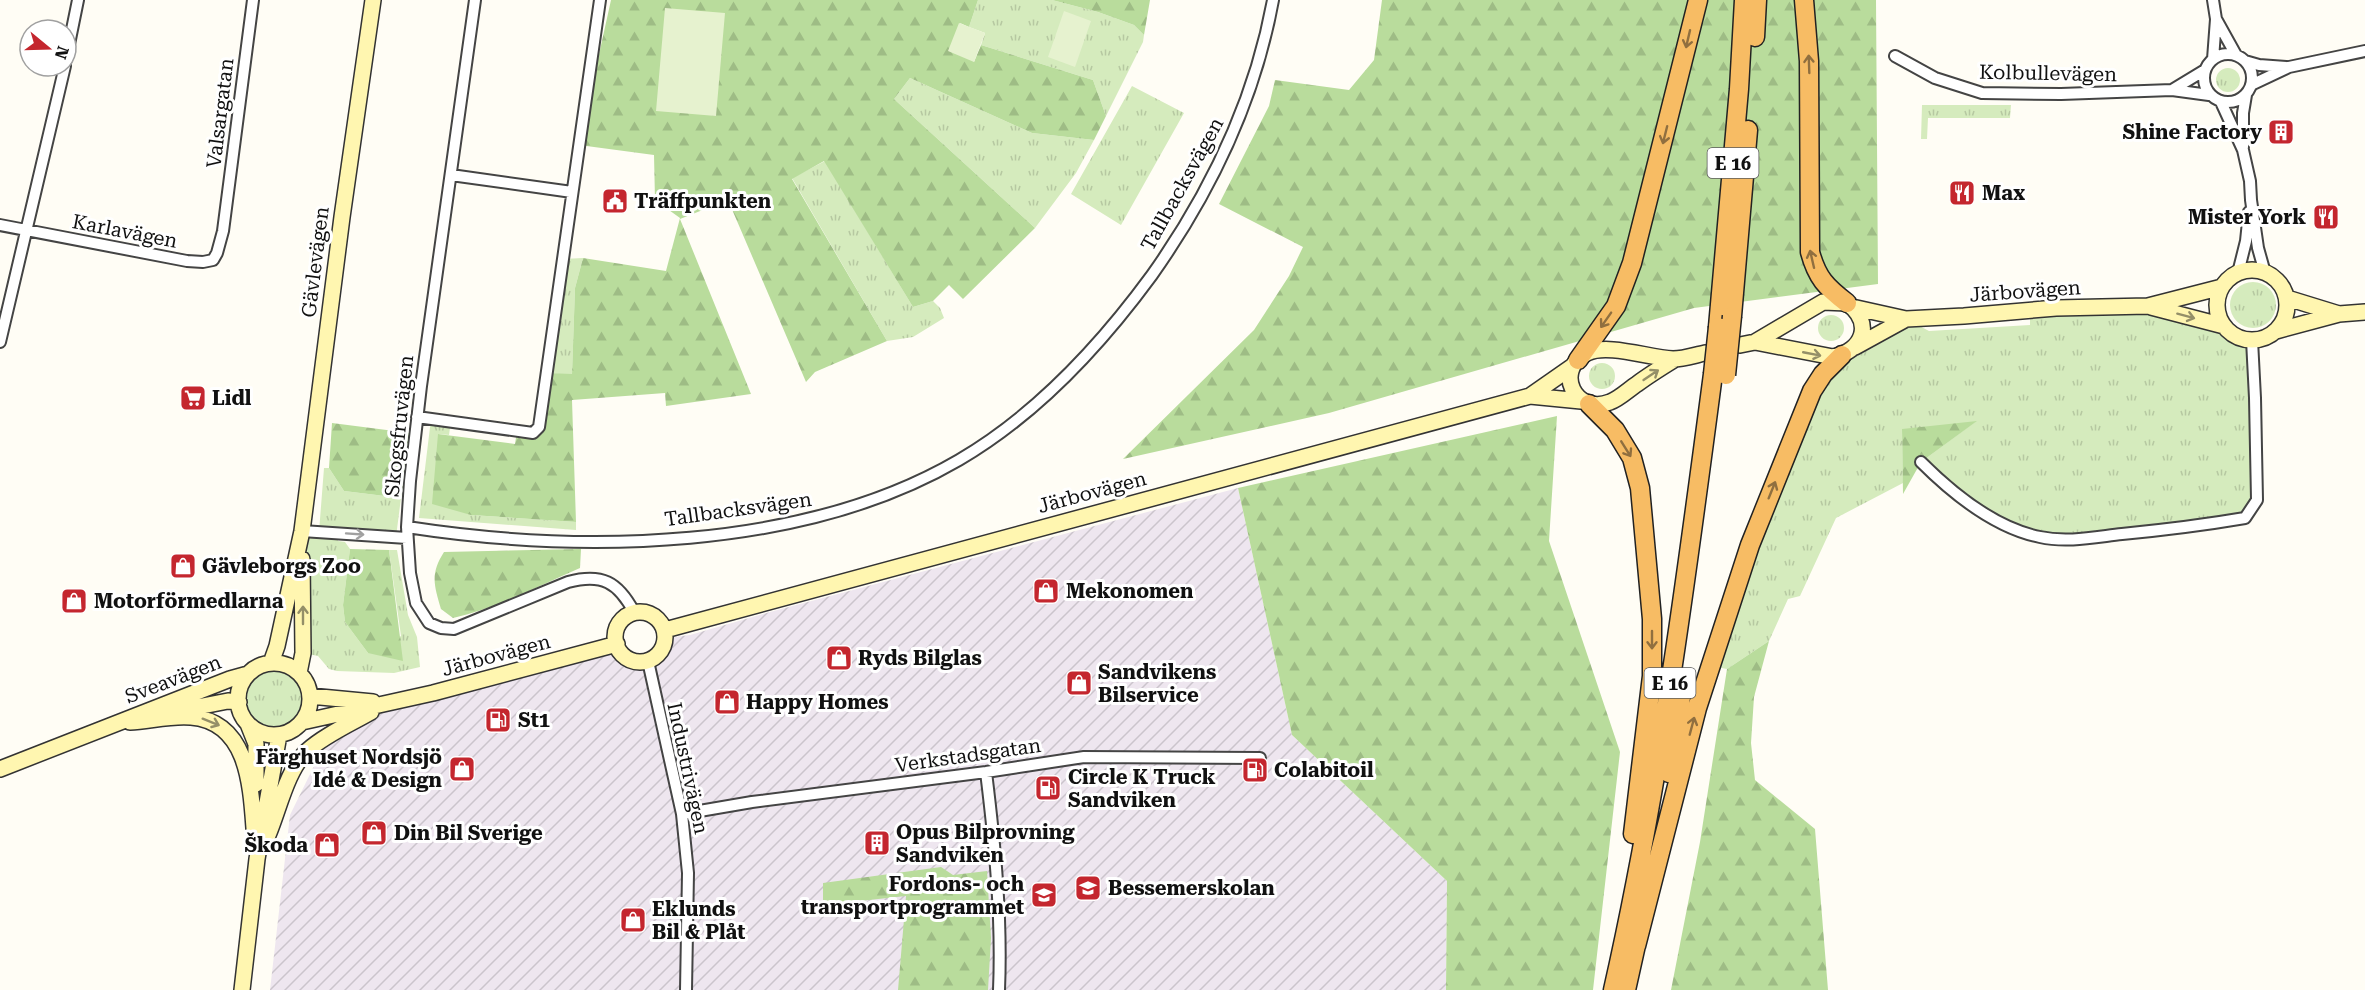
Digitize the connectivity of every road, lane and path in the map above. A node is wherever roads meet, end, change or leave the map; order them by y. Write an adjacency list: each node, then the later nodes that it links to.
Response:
1 (78, 0): 12 (street)
2 (253, 0): 31 (street, Valsargatan)
3 (373, 0): 54 (main road, Gävlevägen)
4 (475, 0): 26 (street, Skogsfruvägen)
5 (600, 0): 27 (street)
6 (1273, 0): 55 (street, Tallbacksvägen)
7 (1698, 0): 49 (highway, one-way to 49)
8 (1744, 0): 41 (highway, E 16)
9 (1757, 0): 41 (highway, E 16)
10 (1804, 0): 36 (highway, one-way to 10)
11 (2213, 0): 13 (street)
12 (74, 18)
13 (2216, 19): 16 (street); 17 (street)
14 (2365, 51): 18 (street)
15 (1895, 56): 21 (street, Kolbullevägen)
16 (2240, 58): 17 (street); 18 (street); 22 (street)
17 (2213, 59): 19 (street)
18 (2289, 67): 22 (street)
19 (2205, 70): 21 (street); 23 (street)
20 (61, 78): 30 (street)
21 (2172, 90): 23 (street, Kolbullevägen)
22 (2248, 90): 24 (street); 25 (street)
23 (2210, 95): 24 (street)
24 (2221, 102): 25 (street)
25 (2243, 150): 28 (street)
26 (451, 175): 27 (street); 52 (street, Skogsfruvägen)
27 (572, 192): 52 (street)
28 (2251, 200): 32 (street); 33 (street)
29 (0, 225): 30 (street, Karlavägen)
30 (27, 230): 31 (street, Karlavägen); 45 (street)
31 (223, 231)
32 (2238, 273): 33 (main road); 34 (main road)
33 (2265, 273): 35 (main road)
34 (2222, 287): 37 (main road, Järbovägen); 42 (main road)
35 (2287, 298): 39 (main road); 43 (main road)
36 (1850, 305): 40 (main road, Järbovägen); 46 (main road); 46 (main road, Järbovägen, one-way to 46)
37 (2148, 306): 40 (main road, Järbovägen); 42 (main road, Järbovägen, one-way to 42)
38 (2365, 312): 39 (main road)
39 (2339, 314): 43 (main road)
40 (1906, 319): 46 (main road, Järbovägen)
41 (1725, 322): 75 (highway, E 16, bridge)
42 (2224, 326): 44 (main road)
43 (2276, 331): 44 (main road)
44 (2252, 340): 53 (street)
45 (0, 342)
46 (1848, 351): 75 (highway, one-way to 46)
47 (1705, 353): 48 (main road, Järbovägen)
48 (1675, 359): 49 (main road, Järbovägen); 51 (main road, Järbovägen, one-way to 48)
49 (1575, 363): 50 (main road, Järbovägen); 51 (main road)
50 (1530, 396): 51 (main road, Järbovägen); 57 (main road, Järbovägen)
51 (1585, 402): 75 (highway, one-way to 75)
52 (417, 417): 55 (street, Skogsfruvägen)
53 (1921, 462)
54 (302, 531): 55 (street, Tallbacksvägen, one-way to 55); 60 (main road, Gävlevägen); 61 (main road, Gävlevägen, one-way to 54)
55 (407, 533): 56 (street, Skogsfruvägen)
56 (634, 612): 57 (main road); 58 (main road)
57 (665, 630): 59 (main road)
58 (616, 644): 59 (main road); 65 (main road, Järbovägen)
59 (648, 661): 73 (street, Industrivägen)
60 (271, 663): 61 (main road); 62 (main road)
61 (299, 673): 63 (main road)
62 (248, 674): 64 (main road); 67 (main road, Sveavägen)
63 (310, 696): 65 (main road, Järbovägen); 66 (main road)
64 (238, 702): 67 (main road, Sveavägen); 68 (main road)
65 (385, 703): 66 (main road, Järbovägen); 74 (main road)
66 (302, 722): 69 (main road)
67 (112, 724): 71 (main road, Sveavägen); 74 (main road, one-way to 74)
68 (248, 724): 69 (main road); 74 (main road)
69 (279, 735): 74 (main road)
70 (1260, 758): 72 (street, Verkstadsgatan)
71 (0, 770)
72 (986, 772): 73 (street, Verkstadsgatan); 78 (street)
73 (682, 813): 77 (street, Industrivägen)
74 (257, 860): 76 (main road)
75 (1630, 945): 79 (highway, E 16); 80 (highway, E 16)
76 (242, 990)
77 (686, 990)
78 (999, 990)
79 (1613, 990)
80 (1626, 990)

